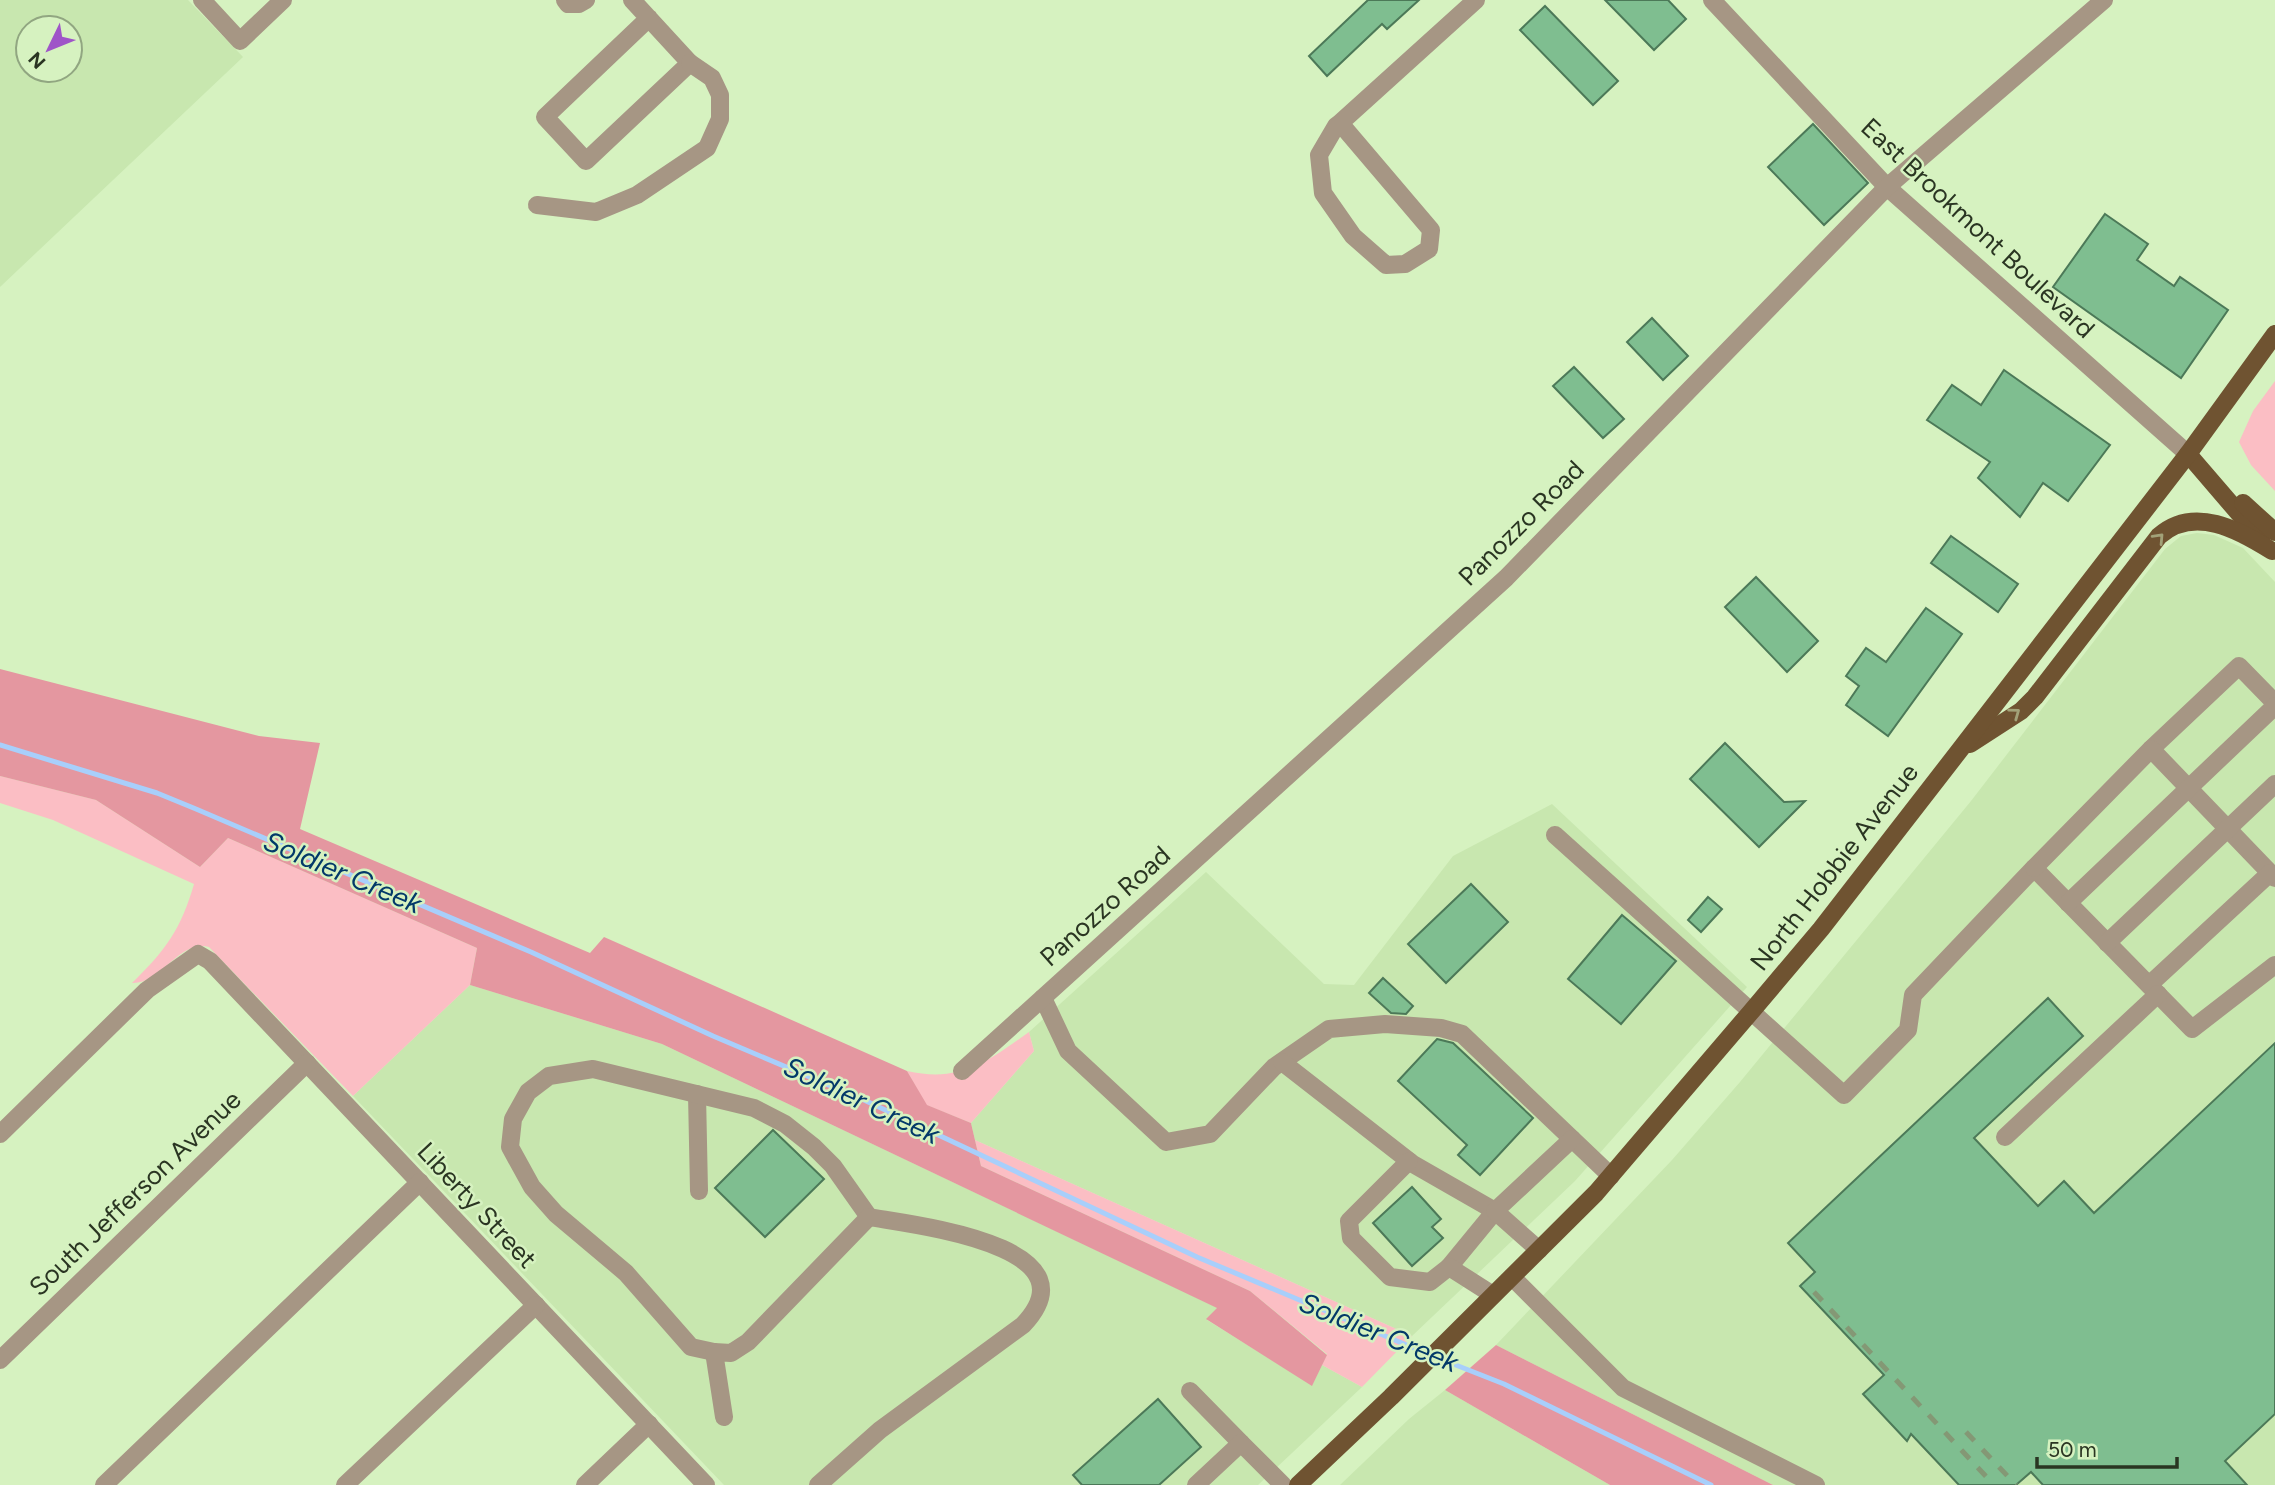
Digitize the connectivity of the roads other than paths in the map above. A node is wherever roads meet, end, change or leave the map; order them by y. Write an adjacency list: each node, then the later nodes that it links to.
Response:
1 (202, 0): 2 (street)
2 (283, 0)
3 (565, 0): 4 (street)
4 (586, 0)
5 (632, 0): 9 (street)
6 (1476, 0): 11 (street)
7 (1712, 0): 12 (street, East Brookmont Boulevard)
8 (2104, 0): 12 (street, Panozzo Road)
9 (649, 18): 10 (street); 10 (street)
10 (690, 62): 13 (street)
11 (1340, 123): 11 (street)
12 (1887, 187): 15 (street, East Brookmont Boulevard); 31 (street, Panozzo Road)
13 (537, 205)
14 (2275, 334): 15 (main road, North Hobbie Avenue)
15 (2188, 454): 16 (main road, East Brookmont Boulevard); 17 (main road, East Brookmont Boulevard); 20 (main road, North Hobbie Avenue)
16 (2275, 532)
17 (2274, 553): 20 (main road, one-way to 17)
18 (2275, 705): 19 (street); 22 (street)
19 (2151, 749): 22 (street); 25 (street)
20 (1959, 751): 32 (main road, North Hobbie Avenue)
21 (2275, 784): 23 (street)
22 (2189, 788): 23 (street); 27 (street)
23 (2228, 828): 26 (street); 28 (street)
24 (1555, 835): 32 (street)
25 (2034, 867): 27 (street); 32 (street)
26 (2273, 875): 30 (street)
27 (2068, 903): 28 (street)
28 (2108, 943): 30 (street)
29 (2275, 965): 30 (street)
30 (2154, 990): 38 (street)
31 (1043, 998): 33 (street); 35 (street, Panozzo Road)
32 (1750, 1013): 41 (main road, North Hobbie Avenue)
33 (1282, 1062): 39 (street); 40 (street)
34 (307, 1063): 37 (street, Liberty Street); 42 (street, Liberty Street); 52 (street, South Jefferson Avenue)
35 (962, 1071)
36 (697, 1094): 43 (street); 45 (street); 51 (street)
37 (0, 1134)
38 (2005, 1137)
39 (1572, 1139): 41 (street); 44 (street)
40 (1409, 1161): 44 (street); 47 (street)
41 (1611, 1175): 46 (main road, North Hobbie Avenue)
42 (420, 1182): 50 (street, Liberty Street); 58 (street)
43 (699, 1191)
44 (1495, 1211): 46 (street); 47 (street)
45 (869, 1217): 51 (street); 62 (street)
46 (1539, 1250): 48 (main road, North Hobbie Avenue)
47 (1449, 1266): 49 (street)
48 (1512, 1277): 49 (main road, North Hobbie Avenue); 65 (street)
49 (1493, 1295): 57 (main road, North Hobbie Avenue)
50 (536, 1305): 55 (street, Liberty Street); 59 (street)
51 (714, 1352): 54 (street)
52 (0, 1360)
53 (1190, 1391): 56 (street)
54 (724, 1417)
55 (649, 1424): 60 (street); 61 (street, Liberty Street)
56 (1241, 1443): 63 (street); 64 (street)
57 (1307, 1482)
58 (104, 1485)
59 (345, 1485)
60 (585, 1485)
61 (706, 1485)
62 (818, 1485)
63 (1196, 1485)
64 (1283, 1485)
65 (1816, 1485)

